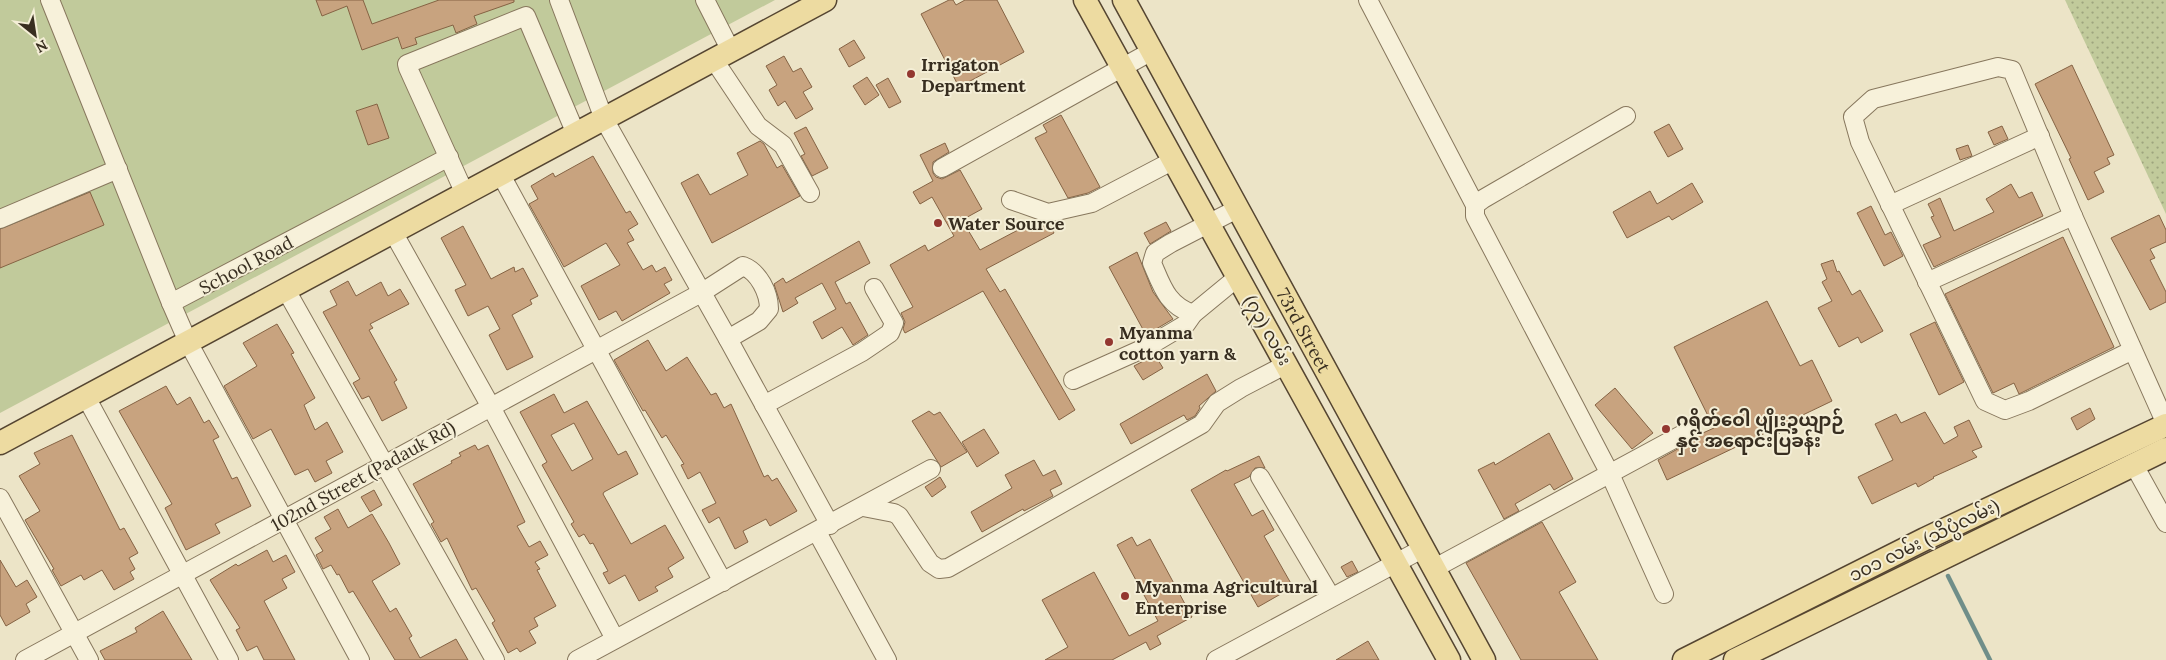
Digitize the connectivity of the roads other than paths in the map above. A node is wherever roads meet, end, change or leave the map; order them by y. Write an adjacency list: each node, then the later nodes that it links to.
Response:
1 (50, 0): 18 (lane)
2 (559, 0): 12 (lane)
3 (705, 0): 9 (lane)
4 (825, 0): 9 (main road)
5 (1086, 0): 10 (main road, (၇၃) လမ်း)
6 (1124, 0): 8 (main road, 73rd Street)
7 (1368, 0): 24 (lane)
8 (1152, 51): 10 (lane); 25 (main road, 73rd Street)
9 (723, 55): 12 (main road); 20 (lane)
10 (1122, 67): 16 (main road, (၇၃) လမ်း); 17 (lane)
11 (1626, 116): 24 (lane)
12 (604, 119): 13 (main road); 34 (lane)
13 (576, 134): 15 (lane); 19 (main road)
14 (2040, 136): 23 (lane); 23 (lane); 26 (lane)
15 (449, 157): 21 (lane); 35 (lane, School Road)
16 (1174, 160): 22 (lane); 28 (main road, (၇၃) လမ်း)
17 (942, 168)
18 (118, 169): 27 (lane); 35 (lane)
19 (500, 174): 21 (main road); 39 (lane)
20 (810, 193)
21 (465, 194): 29 (main road)
22 (1010, 200)
23 (1890, 205): 31 (lane)
24 (1476, 206): 53 (lane)
25 (1237, 209): 28 (lane); 60 (main road, 73rd Street)
26 (2073, 216): 31 (lane); 40 (lane)
27 (0, 219)
28 (1209, 224): 30 (main road, (၇၃) လမ်း); 36 (lane)
29 (393, 232): 33 (main road); 45 (lane)
30 (1238, 277): 36 (lane); 41 (main road, (၇၃) လမ်း)
31 (1928, 282): 40 (lane)
32 (874, 288): 44 (lane)
33 (286, 290): 38 (main road); 51 (lane)
34 (701, 293): 37 (lane); 37 (lane, 102nd Street (Padauk Rd)); 39 (lane, 102nd Street (Padauk Rd))
35 (171, 303): 38 (lane)
36 (1193, 314): 42 (lane)
37 (728, 339): 44 (lane)
38 (188, 342): 43 (main road); 57 (lane)
39 (595, 350): 45 (lane, 102nd Street (Padauk Rd)); 64 (lane)
40 (2133, 350): 46 (lane)
41 (1287, 364): 56 (lane); 61 (main road, (၇၃) လမ်း)
42 (1073, 380)
43 (86, 397): 48 (main road); 63 (lane)
44 (764, 406): 59 (lane)
45 (492, 407): 51 (lane, 102nd Street (Padauk Rd)); 68 (lane)
46 (2166, 424): 79 (main road, ၁၀၁ လမ်း (သိပ္ပံလမ်း))
47 (1686, 433): 53 (lane)
48 (0, 444)
49 (2166, 449): 50 (main road, ၁၀၁ လမ်း (သိပ္ပံလမ်း))
50 (2134, 464): 58 (lane); 80 (main road, ၁၀၁ လမ်း (သိပ္ပံလမ်း))
51 (384, 465): 57 (lane, 102nd Street (Padauk Rd)); 73 (lane)
52 (931, 469): 56 (lane)
53 (1610, 474): 62 (lane); 65 (lane)
54 (1260, 477): 66 (lane)
55 (0, 498): 67 (lane)
56 (863, 507): 59 (lane)
57 (284, 520): 63 (lane, 102nd Street (Padauk Rd)); 72 (lane)
58 (2166, 523)
59 (823, 528): 64 (lane); 75 (lane)
60 (1422, 549): 61 (lane); 62 (main road, 73rd Street)
61 (1396, 562): 66 (lane); 77 (main road, (၇၃) လမ်း)
62 (1433, 568): 78 (main road, 73rd Street)
63 (182, 575): 67 (lane, 102nd Street (Padauk Rd)); 71 (lane)
64 (723, 582): 68 (lane)
65 (1664, 594)
66 (1331, 597): 76 (lane)
67 (74, 633): 69 (lane, 102nd Street (Padauk Rd)); 70 (lane)
68 (615, 639): 74 (lane)
69 (25, 660)
70 (89, 660)
71 (229, 660)
72 (360, 660)
73 (495, 660)
74 (577, 660)
75 (887, 660)
76 (1216, 660)
77 (1449, 660)
78 (1484, 660)
79 (1684, 660)
80 (1736, 660)

